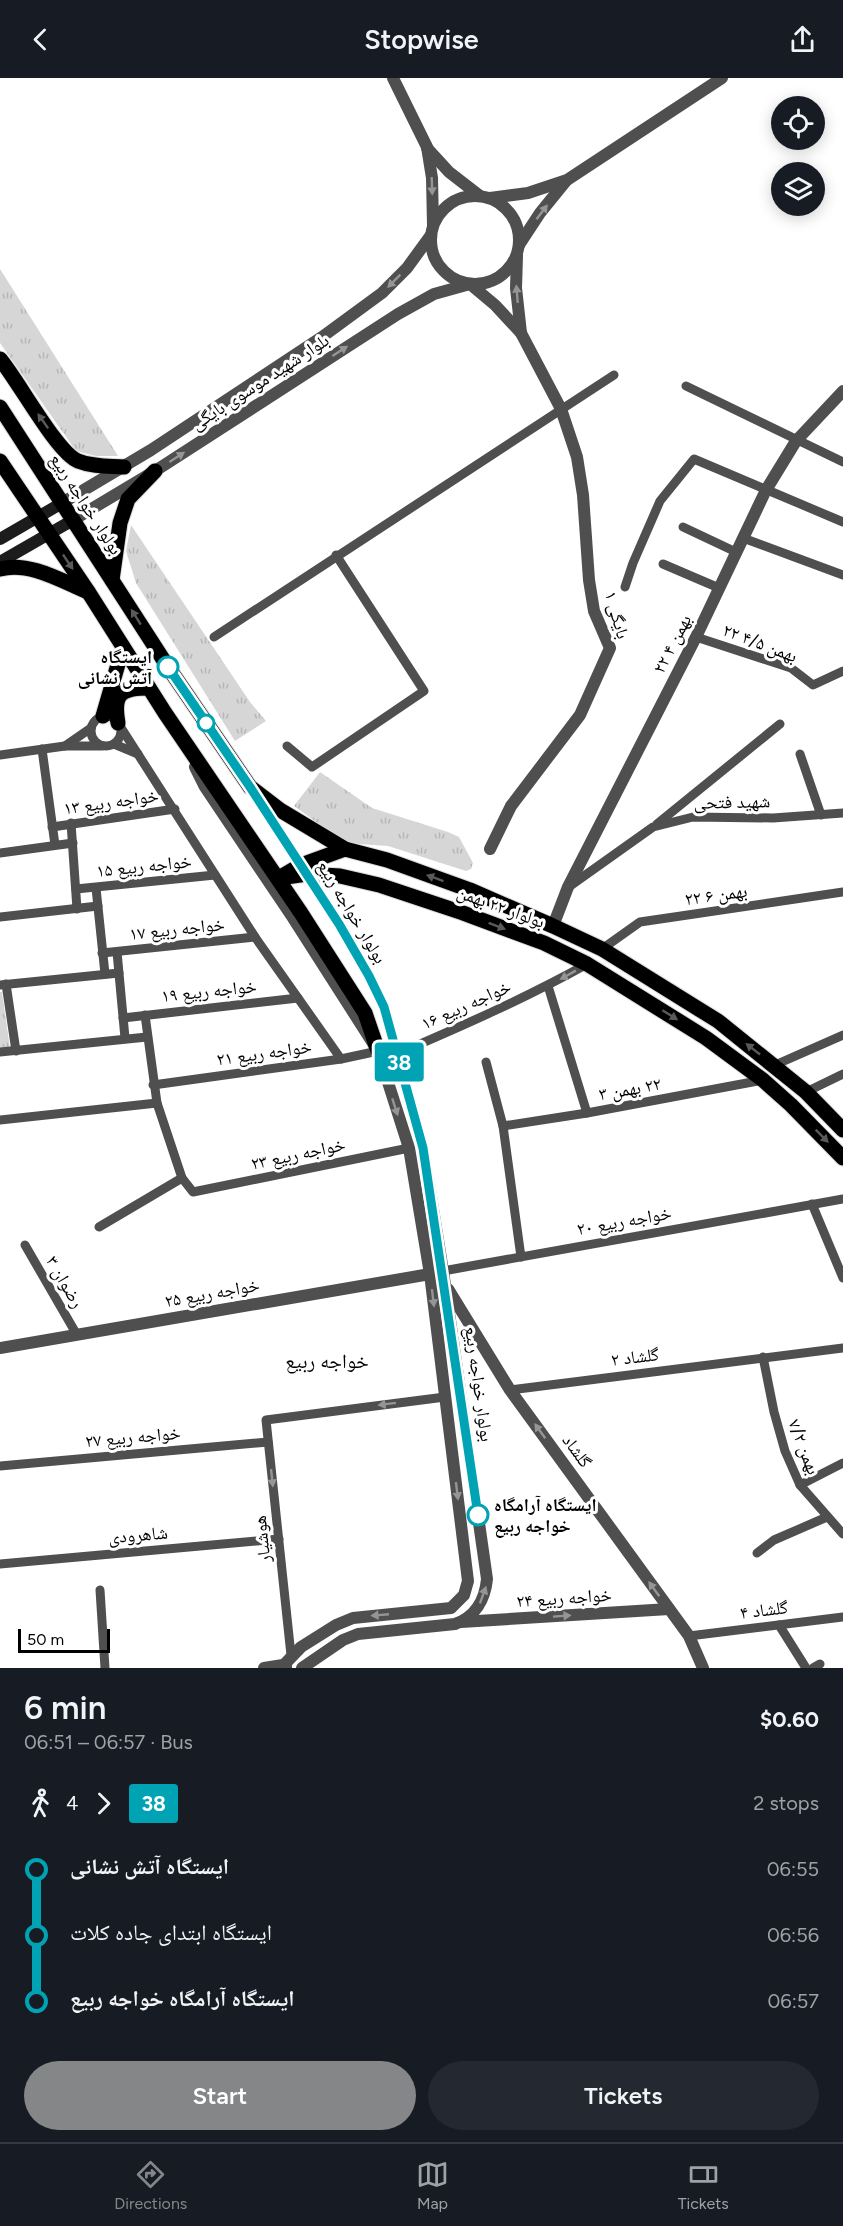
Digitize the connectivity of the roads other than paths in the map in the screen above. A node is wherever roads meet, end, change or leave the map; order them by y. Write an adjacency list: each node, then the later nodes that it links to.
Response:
1 (393, 78): 3 (street)
2 (722, 78): 4 (street)
3 (427, 147): 5 (street); 6 (street, one-way to 6)
4 (567, 180): 5 (street); 7 (street, one-way to 4)
5 (485, 197): 6 (street); 7 (street)
6 (432, 230): 8 (street); 19 (street, بلوار شهید موسوی بایگی, one-way to 19)
7 (518, 249): 8 (street); 9 (street, one-way to 7)
8 (470, 284): 9 (street); 20 (street, بلوار شهید موسوی بایگی, one-way to 8)
9 (521, 333): 15 (street, بایگی ۱)
10 (0, 359): 19 (main road, one-way to 10)
11 (614, 375): 15 (street)
12 (686, 386): 16 (street)
13 (843, 391): 16 (street, ۲۲ بهمن ۴)
14 (0, 407): 22 (main road, بولوار خواجه ربیع)
15 (561, 409): 31 (street); 68 (street, بایگی ۱)
16 (796, 441): 18 (street); 21 (street, ۲۲ بهمن ۴)
17 (0, 461): 23 (main road, بولوار خواجه ربیع)
18 (843, 462)
19 (124, 467): 22 (street, بلوار شهید موسوی بایگی)
20 (155, 471): 24 (street, بلوار شهید موسوی بایگی); 36 (main road)
21 (766, 490): 25 (street); 28 (street, ۲۲ بهمن ۴); 37 (street)
22 (62, 503): 23 (main road); 24 (main road, بولوار خواجه ربیع)
23 (38, 517): 27 (main road, بولوار خواجه ربیع); 29 (main road)
24 (73, 519): 27 (main road); 36 (main road, بولوار خواجه ربیع)
25 (843, 522)
26 (682, 527): 30 (street)
27 (49, 533): 32 (main road); 39 (main road, بولوار خواجه ربیع, one-way to 39)
28 (743, 538): 30 (street, ۲۲ بهمن ۴); 35 (street)
29 (0, 539)
30 (736, 552): 38 (street, ۲۲ بهمن ۴)
31 (336, 555): 40 (street); 53 (street)
32 (0, 562)
33 (663, 564): 38 (street)
34 (0, 569): 39 (main road)
35 (843, 575)
36 (112, 580): 58 (main road, بولوار خواجه ربیع, one-way to 36)
37 (626, 586)
38 (719, 588): 41 (street, ۲۲ بهمن ۴)
39 (89, 593): 42 (main road, بولوار خواجه ربیع)
40 (214, 637)
41 (696, 637): 43 (street, ۲۲ بهمن ۴/۵); 73 (street, ۲۲ بهمن ۴)
42 (123, 647): 44 (main road, بولوار خواجه ربیع); 46 (main road)
43 (843, 671)
44 (149, 688): 45 (main road, بولوار خواجه ربیع); 47 (main road)
45 (165, 713): 72 (main road); 97 (street, بولوار خواجه ربیع)
46 (103, 716): 47 (street); 49 (street)
47 (118, 723): 50 (street); 57 (street)
48 (780, 724): 64 (street)
49 (91, 728): 51 (street); 52 (street)
50 (114, 744): 52 (street); 57 (street)
51 (65, 746): 52 (street); 54 (street)
52 (102, 746)
53 (287, 747)
54 (42, 749): 56 (street); 63 (street)
55 (800, 754): 61 (street)
56 (0, 755)
57 (140, 756): 59 (street)
58 (250, 787): 67 (main road, بولوار ۲۲ بهمن); 70 (street, بولوار خواجه ربیع)
59 (175, 809): 63 (street, خواجه ربیع ۱۳); 71 (street)
60 (843, 813): 61 (street, شهید فتحی)
61 (821, 815): 64 (street, شهید فتحی)
62 (72, 823): 65 (street)
63 (52, 827): 66 (street)
64 (653, 827): 73 (street, شهید فتحی)
65 (73, 843): 66 (street); 75 (street)
66 (55, 846): 69 (street)
67 (345, 849): 70 (main road); 80 (main road, بولوار ۲۲ بهمن, one-way to 67)
68 (490, 849)
69 (0, 853)
70 (304, 870): 72 (main road, بولوار ۲۲ بهمن); 85 (main road, بولوار ۲۲ بهمن, one-way to 85); 99 (street, بولوار خواجه ربیع)
71 (215, 875): 74 (street, خواجه ربیع ۱۵); 81 (street)
72 (279, 878): 97 (main road)
73 (568, 887): 80 (street, ۲۲ بهمن ۴)
74 (96, 888): 75 (street, خواجه ربیع ۱۵); 77 (street)
75 (76, 890): 78 (street)
76 (843, 892): 82 (street, ۲۲ بهمن ۶)
77 (98, 906): 78 (street); 84 (street)
78 (77, 909): 79 (street)
79 (0, 917)
80 (553, 926): 82 (main road, بولوار ۲۲ بهمن)
81 (255, 937): 83 (street, خواجه ربیع ۱۷); 90 (street)
82 (602, 950): 102 (main road, بولوار ۲۲ بهمن, one-way to 82)
83 (117, 952): 84 (street, خواجه ربیع ۱۷); 86 (street)
84 (102, 953): 87 (street)
85 (587, 964): 89 (street, خواجه ربیع ۱۶, one-way to 89); 104 (main road, بولوار ۲۲ بهمن, one-way to 104)
86 (119, 973): 87 (street); 92 (street)
87 (105, 974): 88 (street)
88 (3, 985): 96 (street)
89 (548, 986): 99 (street, خواجه ربیع ۱۶); 108 (street)
90 (298, 998): 91 (street, خواجه ربیع ۱۹); 100 (street)
91 (145, 1015): 92 (street, خواجه ربیع ۱۹); 94 (street)
92 (123, 1017): 95 (street)
93 (843, 1035): 102 (street)
94 (147, 1037): 95 (street); 105 (street)
95 (125, 1038): 96 (street)
96 (16, 1050): 98 (street)
97 (378, 1051): 100 (street, خواجه ربیع ۲۱); 112 (street, بولوار خواجه ربیع, one-way to 112)
98 (0, 1052)
99 (397, 1054): 120 (street, بولوار خواجه ربیع)
100 (341, 1059): 105 (street, خواجه ربیع ۲۱)
101 (486, 1062): 110 (street)
102 (775, 1065): 106 (main road, بولوار ۲۲ بهمن)
103 (843, 1074): 106 (street)
104 (763, 1080): 108 (street, ٢٢ بهمن ۳); 113 (main road, بولوار ۲۲ بهمن, one-way to 113)
105 (153, 1085): 107 (street)
106 (806, 1092): 111 (main road, بولوار ۲۲ بهمن)
107 (157, 1103): 109 (street); 114 (street)
108 (587, 1113): 110 (street, ٢٢ بهمن ۳)
109 (0, 1120)
110 (503, 1126): 119 (street)
111 (843, 1130)
112 (409, 1148): 114 (street, خواجه ربیع ۲۳); 120 (street, بولوار خواجه ربیع)
113 (843, 1158)
114 (182, 1178): 117 (street)
115 (843, 1199): 116 (street, خواجه ربیع ۲۰)
116 (812, 1204): 119 (street, خواجه ربیع ۲۰); 121 (street)
117 (99, 1227)
118 (25, 1245): 122 (street, رضوان ۳)
119 (521, 1257): 120 (street, خواجه ربیع ۲۰)
120 (439, 1276): 122 (street, خواجه ربیع ۲۵); 126 (street, گلشاد); 127 (street, بولوار خواجه ربیع, one-way to 127); 141 (street, بولوار خواجه ربیع, one-way to 120)
121 (843, 1278)
122 (77, 1335): 123 (street, خواجه ربیع ۲۵)
123 (0, 1348)
124 (843, 1348): 125 (street, گلشاد ۲)
125 (763, 1357): 126 (street, گلشاد ۲); 131 (street, بهمن ۷/۲)
126 (510, 1390): 139 (street, گلشاد, one-way to 126)
127 (445, 1396): 128 (street, هوشیار, one-way to 128); 144 (street, بولوار خواجه ربیع, one-way to 144)
128 (268, 1442): 130 (street, خواجه ربیع ۲۷); 135 (street, هوشیار, one-way to 135)
129 (843, 1463): 131 (street)
130 (0, 1466)
131 (800, 1485): 132 (street, بهمن ۷/۲)
132 (826, 1517): 133 (street, بهمن ۷/۲); 136 (street)
133 (839, 1525): 134 (street, بهمن ۷/۲)
134 (843, 1534)
135 (279, 1539): 137 (street, شاهرودی); 144 (street, هوشیار)
136 (757, 1553)
137 (0, 1564)
138 (100, 1590): 145 (street)
139 (669, 1609): 141 (street, خواجه ربیع ۲۴, one-way to 139); 143 (street, گلشاد)
140 (843, 1617): 142 (street, گلشاد ۴)
141 (461, 1622): 147 (street)
142 (779, 1625): 143 (street, گلشاد ۴); 149 (street)
143 (689, 1636): 148 (street, گلشاد)
144 (286, 1664): 146 (street)
145 (105, 1668)
146 (264, 1668)
147 (302, 1668)
148 (703, 1668)
149 (807, 1668)

